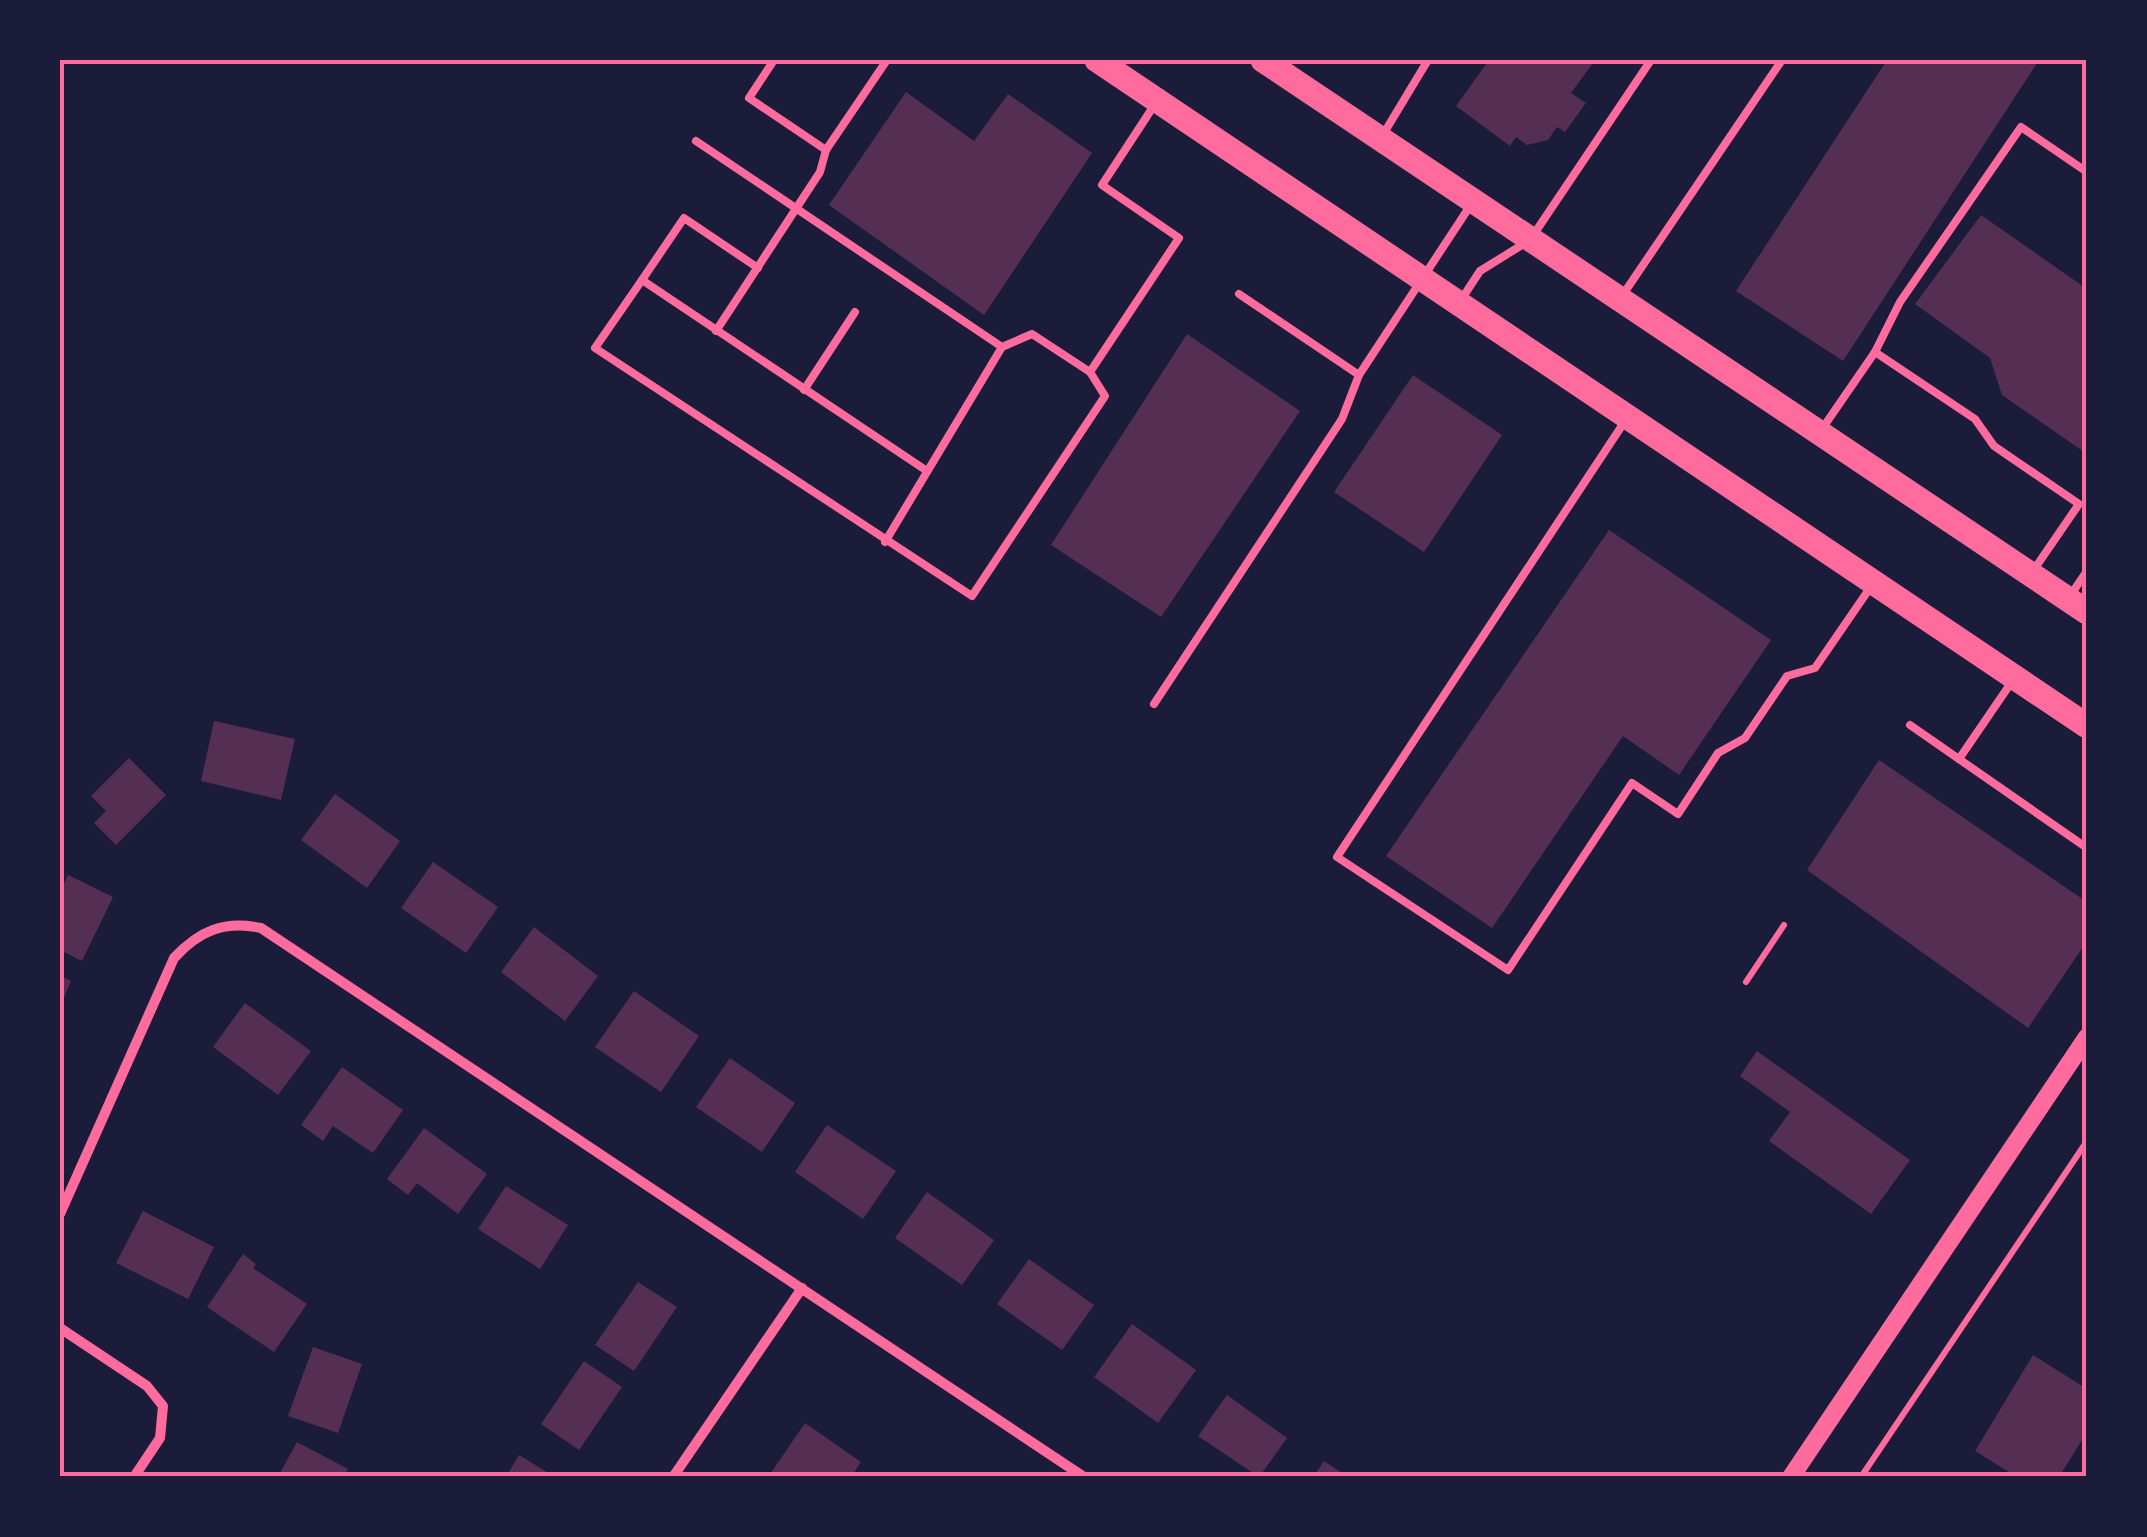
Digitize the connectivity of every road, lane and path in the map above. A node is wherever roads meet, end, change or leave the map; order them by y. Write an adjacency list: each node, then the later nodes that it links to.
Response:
1 (774, 60): 11 (lane)
2 (887, 60): 11 (lane)
3 (1097, 60): 8 (main road)
4 (1263, 60): 9 (main road)
5 (1428, 60): 9 (lane)
6 (1651, 60): 15 (lane)
7 (1782, 60): 20 (lane)
8 (1157, 100): 17 (main road); 26 (lane)
9 (1380, 138): 13 (main road)
10 (696, 142): 14 (lane)
11 (826, 150): 14 (lane)
12 (2087, 172): 25 (lane)
13 (1473, 202): 15 (main road); 17 (lane)
14 (797, 209): 16 (lane); 24 (lane)
15 (1530, 240): 20 (main road); 21 (lane)
16 (758, 268): 18 (lane); 23 (lane)
17 (1422, 279): 21 (main road); 27 (lane)
18 (642, 280): 23 (lane); 34 (lane)
19 (1239, 294): 27 (lane)
20 (1619, 300): 30 (main road)
21 (1458, 303): 29 (main road)
22 (855, 312): 28 (lane)
23 (716, 331): 28 (lane)
24 (1002, 348): 26 (lane); 31 (lane)
25 (1875, 352): 30 (lane); 33 (lane)
26 (1090, 372): 34 (lane)
27 (1359, 375): 40 (lane)
28 (804, 390): 31 (lane)
29 (1627, 418): 37 (main road); 37 (lane)
30 (1819, 434): 36 (main road)
31 (927, 471): 34 (lane)
32 (2087, 492): 33 (lane)
33 (2079, 504): 36 (lane)
34 (885, 542)
35 (2087, 571): 38 (lane)
36 (2030, 574): 38 (main road)
37 (1874, 583): 39 (main road)
38 (2077, 606)
39 (2015, 678): 42 (main road); 43 (lane)
40 (1154, 704)
41 (1910, 725): 43 (lane)
42 (2087, 726)
43 (1960, 759): 44 (lane)
44 (2087, 848)
45 (1784, 925): 46 (path)
46 (1746, 982)
47 (2087, 1038): 55 (street)
48 (2087, 1141): 56 (path)
49 (60, 1214): 50 (street)
50 (802, 1288): 53 (street); 54 (street)
51 (60, 1328): 52 (street)
52 (134, 1477)
53 (674, 1477)
54 (1084, 1477)
55 (1791, 1477)
56 (1861, 1477)

